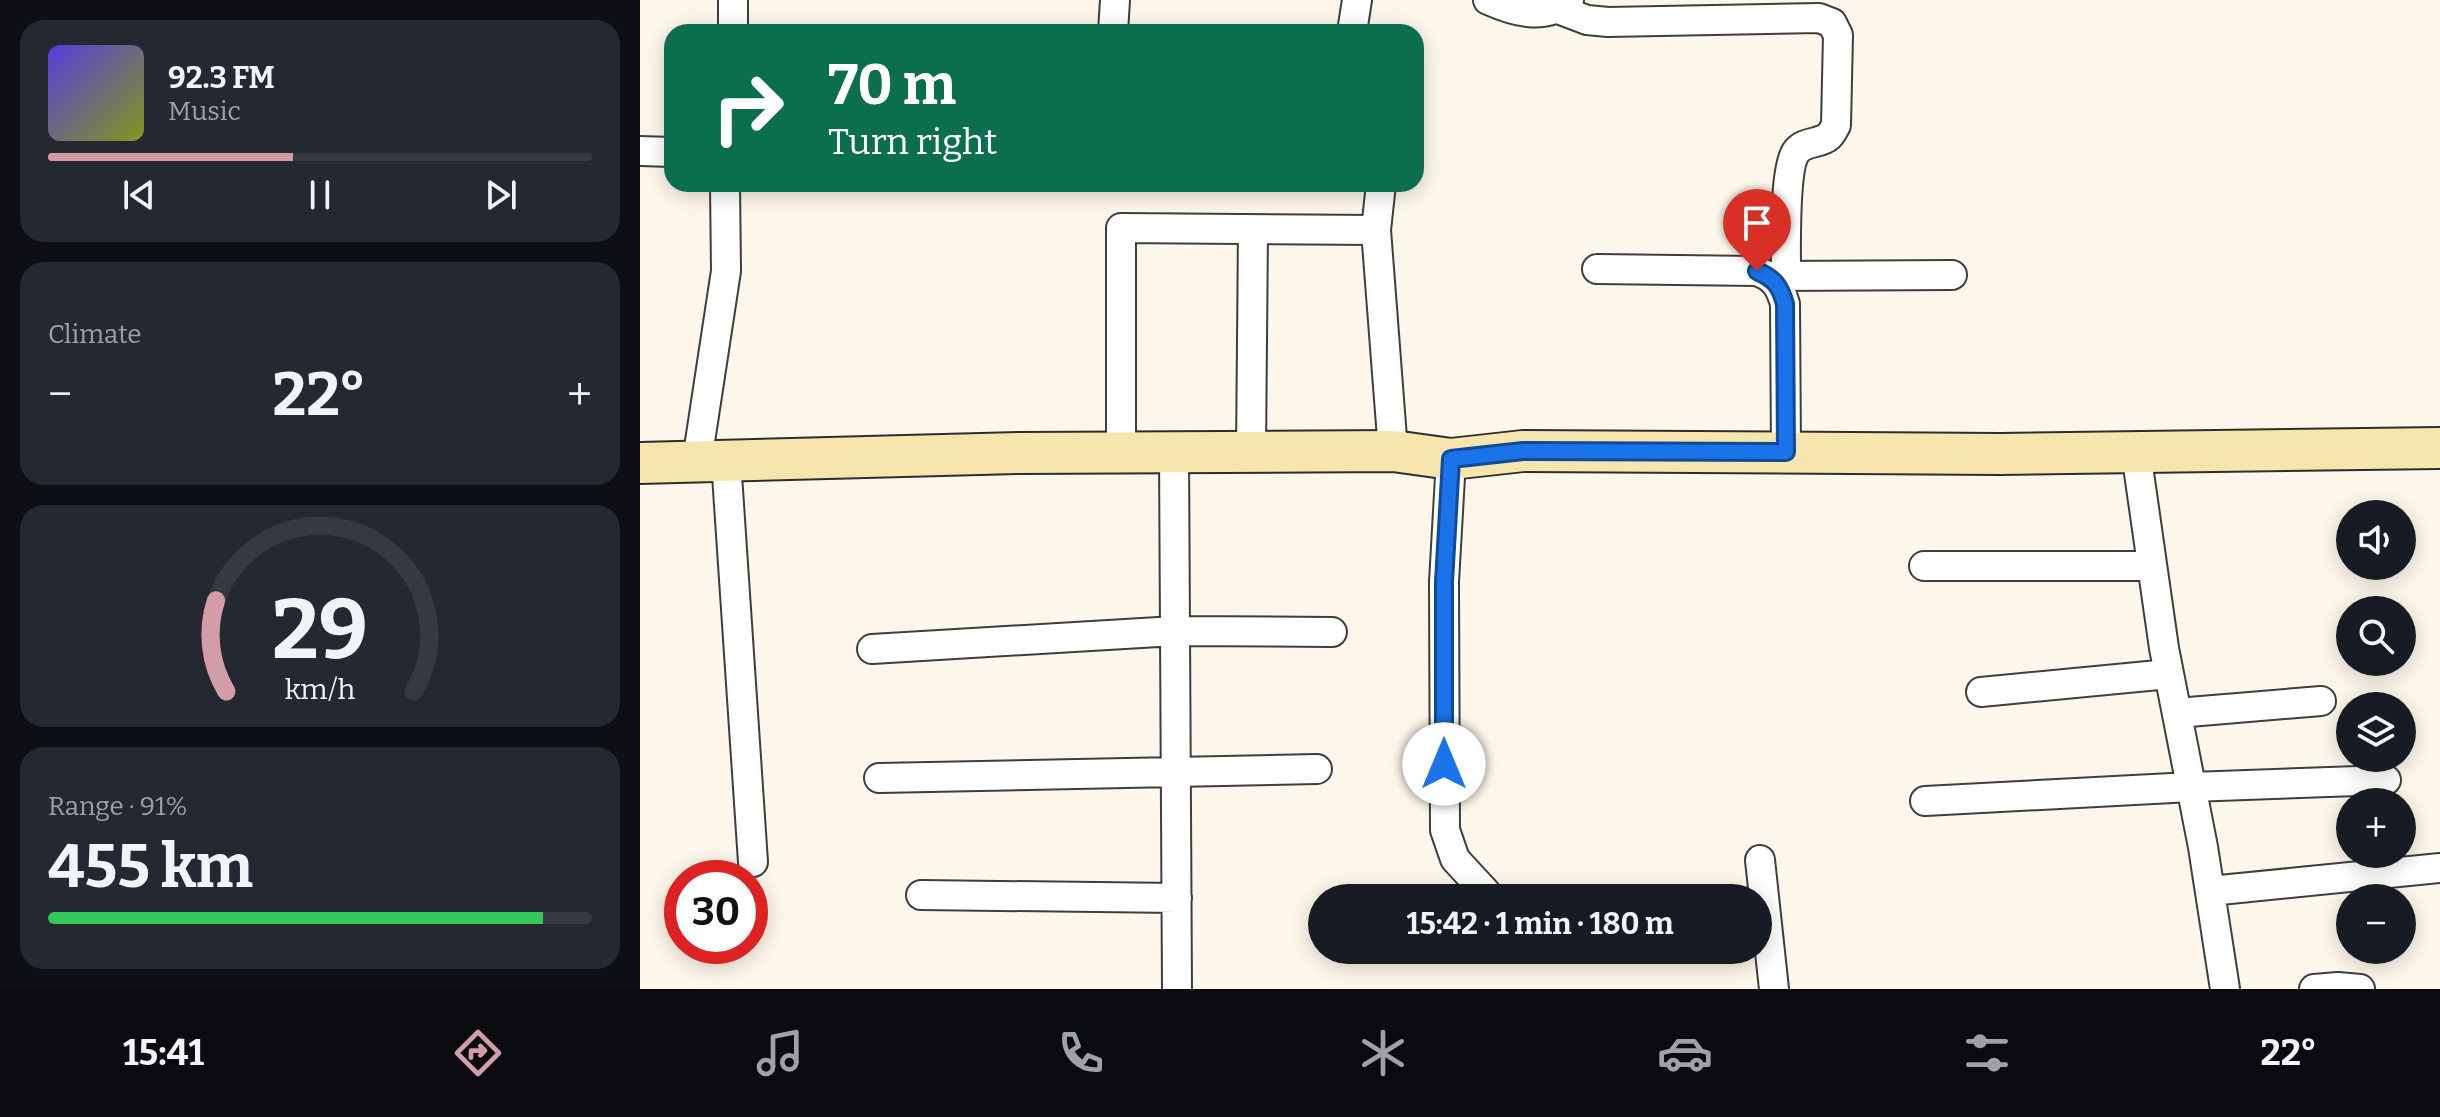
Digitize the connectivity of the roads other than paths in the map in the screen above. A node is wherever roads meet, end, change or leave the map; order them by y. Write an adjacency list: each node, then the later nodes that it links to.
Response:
1 (733, 0): 6 (street)
2 (1115, 0): 7 (street)
3 (1357, 0): 8 (street)
4 (1488, 0): 5 (street)
5 (1564, 4): 17 (street)
6 (733, 24)
7 (1114, 24)
8 (1353, 24)
9 (640, 151): 10 (street)
10 (664, 152)
11 (725, 192): 26 (street)
12 (1380, 192): 14 (street)
13 (1253, 230): 14 (street); 21 (street); 24 (street)
14 (1376, 230): 19 (street)
15 (1597, 269): 17 (street)
16 (1952, 275): 17 (street)
17 (1778, 276): 22 (street)
18 (2440, 448): 23 (street)
19 (1393, 451): 21 (street); 25 (street)
20 (1174, 452): 21 (street); 24 (street); 30 (street)
21 (1251, 452)
22 (1786, 452): 23 (street); 25 (street)
23 (2136, 452): 29 (street)
24 (1121, 453): 26 (street)
25 (1451, 459): 46 (street)
26 (712, 461): 27 (street); 43 (street)
27 (640, 463)
28 (1924, 566): 29 (street)
29 (2152, 566): 33 (street)
30 (1175, 631): 31 (street); 32 (street); 38 (street)
31 (1332, 632)
32 (872, 649)
33 (2169, 674): 34 (street); 36 (street)
34 (1981, 692)
35 (2321, 701): 36 (street)
36 (2177, 713): 41 (street)
37 (1317, 769): 38 (street)
38 (1176, 773): 39 (street); 50 (street)
39 (879, 778)
40 (2386, 780): 41 (street)
41 (2191, 787): 42 (street); 48 (street)
42 (1925, 801)
43 (753, 860)
44 (1760, 860): 47 (street)
45 (2440, 868): 48 (street)
46 (1478, 884)
47 (1761, 884)
48 (2210, 891): 54 (street)
49 (921, 895): 50 (street)
50 (1177, 898): 52 (street)
51 (1770, 964): 53 (street)
52 (1177, 989)
53 (1774, 989)
54 (2225, 989)
55 (2314, 989): 56 (street)
56 (2360, 989)

